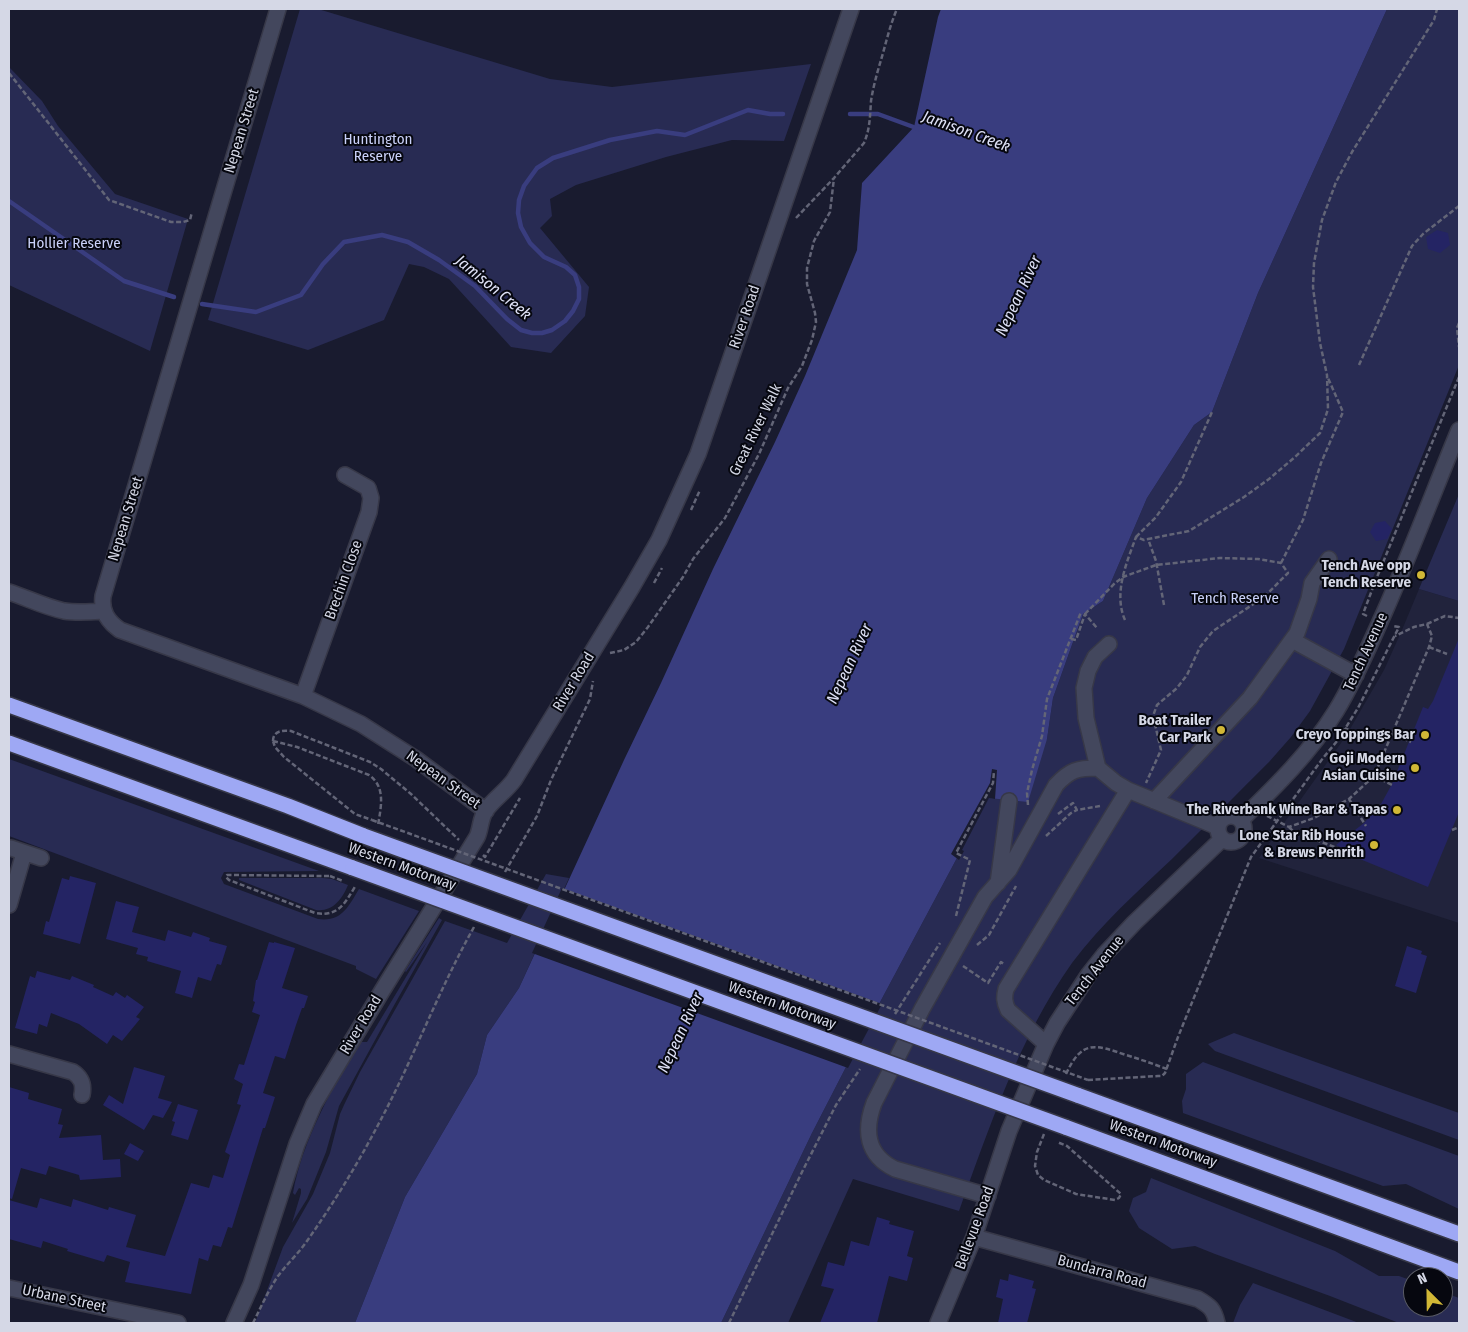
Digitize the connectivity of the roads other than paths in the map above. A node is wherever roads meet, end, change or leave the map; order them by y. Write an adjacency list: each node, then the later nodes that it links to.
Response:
1 (278, 9): 7 (street, Nepean Street)
2 (851, 9): 17 (street, River Road)
3 (1459, 430): 10 (street, Tench Avenue)
4 (345, 475): 11 (street, Brechin Close)
5 (1329, 559): 8 (street)
6 (9, 592): 7 (street)
7 (103, 611): 11 (street, Nepean Street)
8 (1292, 640): 10 (street); 15 (street)
9 (1109, 644): 14 (street)
10 (1356, 675): 18 (street, Tench Avenue)
11 (302, 696): 17 (street, Nepean Street)
12 (9, 705): 28 (highway, Western Motorway, bridge)
13 (9, 743): 30 (highway, Western Motorway, bridge)
14 (1098, 768): 15 (street); 21 (street)
15 (1141, 796): 19 (street); 23 (street)
16 (1008, 801): 21 (street)
17 (486, 811): 33 (street, River Road)
18 (1241, 820): 19 (street); 19 (street)
19 (1220, 833): 23 (street, Tench Avenue)
20 (41, 858): 22 (street)
21 (998, 883): 27 (street)
22 (9, 905)
23 (1046, 1044): 26 (street, Tench Avenue)
24 (9, 1054): 25 (street)
25 (82, 1096)
26 (1009, 1132): 27 (street, Bellevue Road)
27 (988, 1196): 29 (street, Bellevue Road)
28 (1459, 1234)
29 (974, 1237): 34 (street, Bellevue Road); 35 (street, Bundarra Road)
30 (1459, 1272)
31 (9, 1288): 32 (street, Urbane Street)
32 (178, 1323)
33 (234, 1323)
34 (938, 1323)
35 (1217, 1323)

